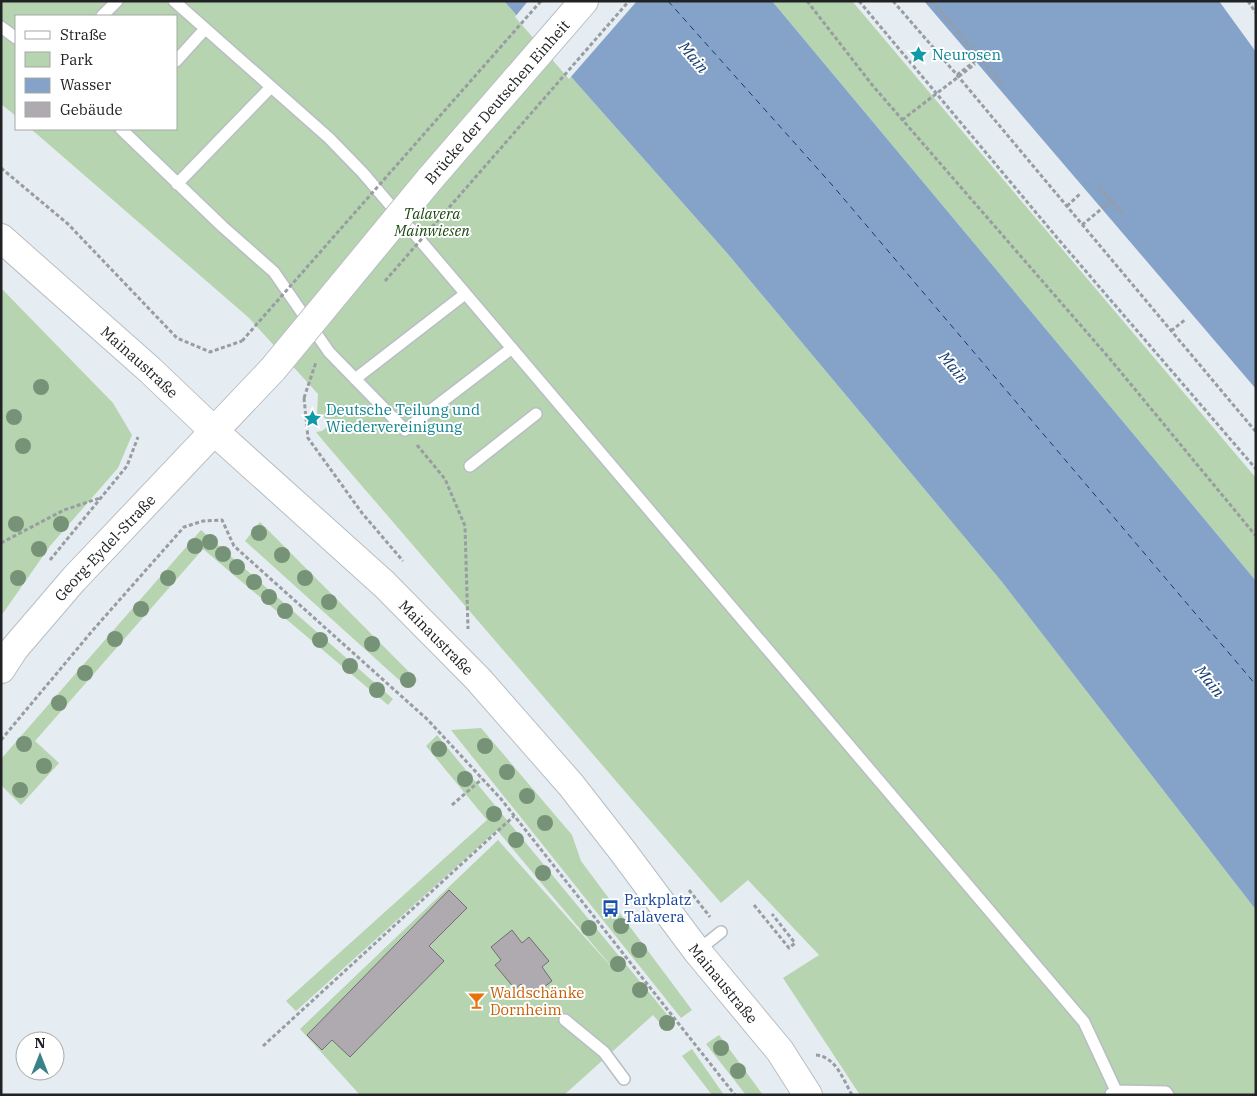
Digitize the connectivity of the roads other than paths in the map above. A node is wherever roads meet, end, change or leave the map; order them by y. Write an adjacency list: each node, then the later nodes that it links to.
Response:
1 (117, 1): 4 (lane)
2 (174, 1): 6 (lane)
3 (584, 1): 17 (main road, Brücke der Deutschen Einheit, bridge)
4 (103, 15)
5 (1, 27): 7 (lane)
6 (205, 29): 8 (lane); 9 (lane)
7 (15, 37)
8 (178, 59)
9 (270, 87): 11 (lane); 13 (lane)
10 (122, 130): 11 (lane)
11 (177, 184): 15 (lane)
12 (1, 238): 17 (main road, Mainaustraße)
13 (465, 294): 14 (lane); 15 (lane)
14 (512, 348): 15 (lane); 24 (lane)
15 (355, 380)
16 (536, 414): 18 (lane)
17 (214, 431): 19 (main road, Georg-Eydel-Straße); 21 (main road, Mainaustraße)
18 (470, 466)
19 (1, 669)
20 (721, 932): 21 (lane)
21 (698, 951): 25 (main road, Mainaustraße)
22 (565, 1020): 23 (lane)
23 (624, 1079)
24 (1114, 1093): 26 (lane)
25 (808, 1095)
26 (1168, 1095)

